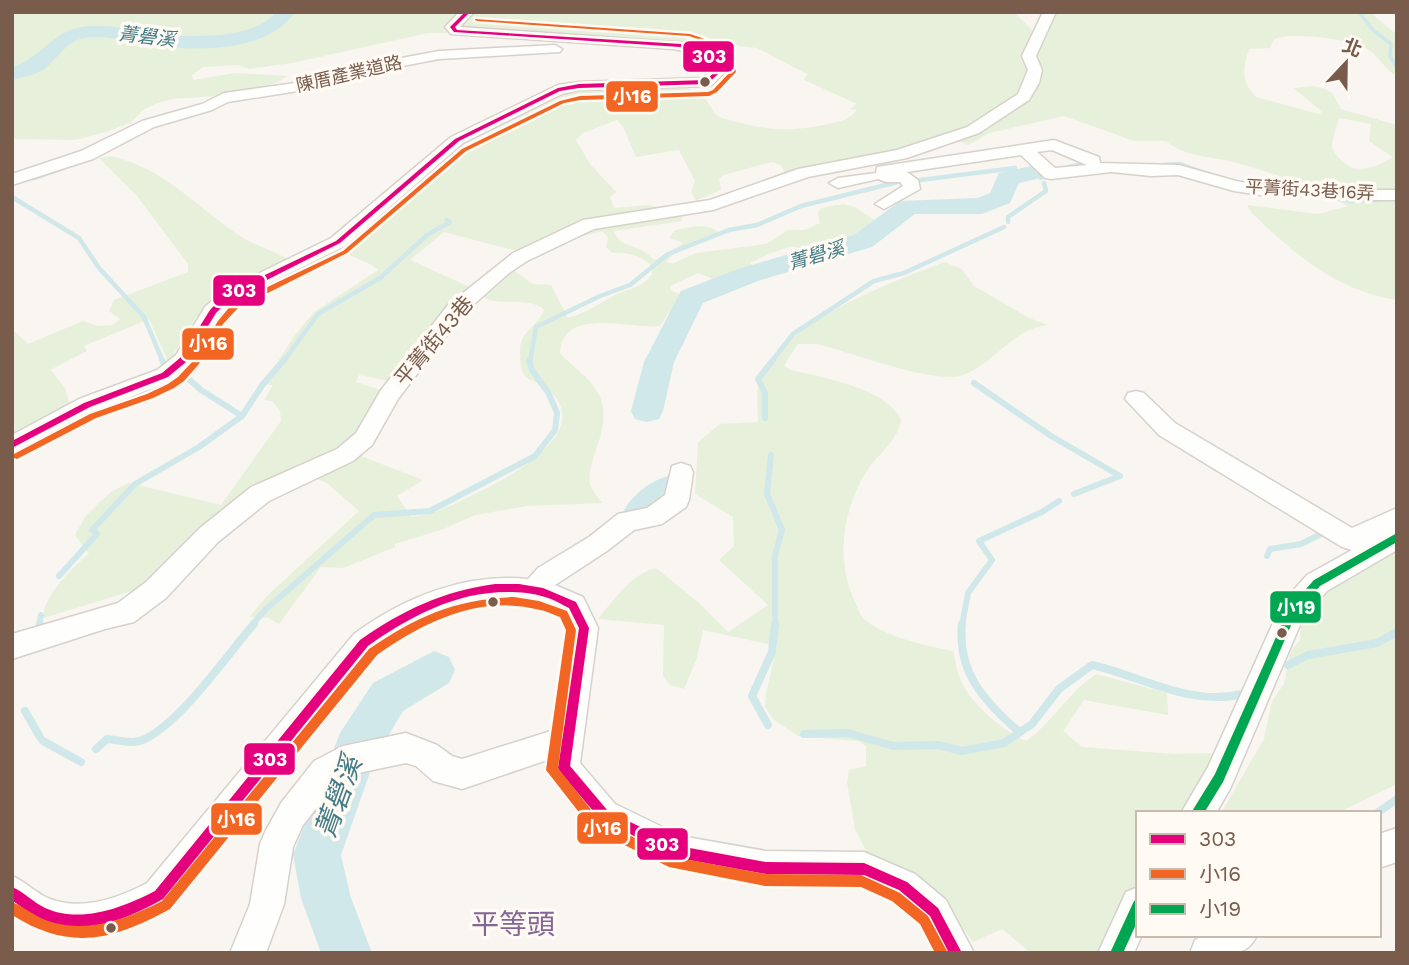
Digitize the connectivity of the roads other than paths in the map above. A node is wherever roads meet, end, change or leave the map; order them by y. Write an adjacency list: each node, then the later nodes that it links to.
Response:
1 (468, 12): 3 (street)
2 (1050, 12): 7 (street, 平菁街43巷)
3 (702, 53): 8 (street, 陳厝產業道路); 13 (street)
4 (1026, 151): 5 (street); 6 (street); 10 (street, 平菁街43巷16弄)
5 (1093, 161)
6 (868, 176): 7 (street); 9 (street); 11 (street)
7 (792, 178): 18 (street, 平菁街43巷)
8 (12, 180)
9 (838, 183)
10 (1397, 195)
11 (884, 204)
12 (1136, 399): 15 (street)
13 (12, 445)
14 (681, 472): 17 (street)
15 (1397, 518)
16 (1397, 537): 20 (street)
17 (536, 590): 19 (street); 21 (street)
18 (12, 647)
19 (568, 744): 24 (street); 25 (street)
20 (1198, 811)
21 (12, 893)
22 (1136, 908): 26 (street)
23 (1236, 937): 27 (street)
24 (248, 953)
25 (956, 953)
26 (1116, 953)
27 (1208, 953)

